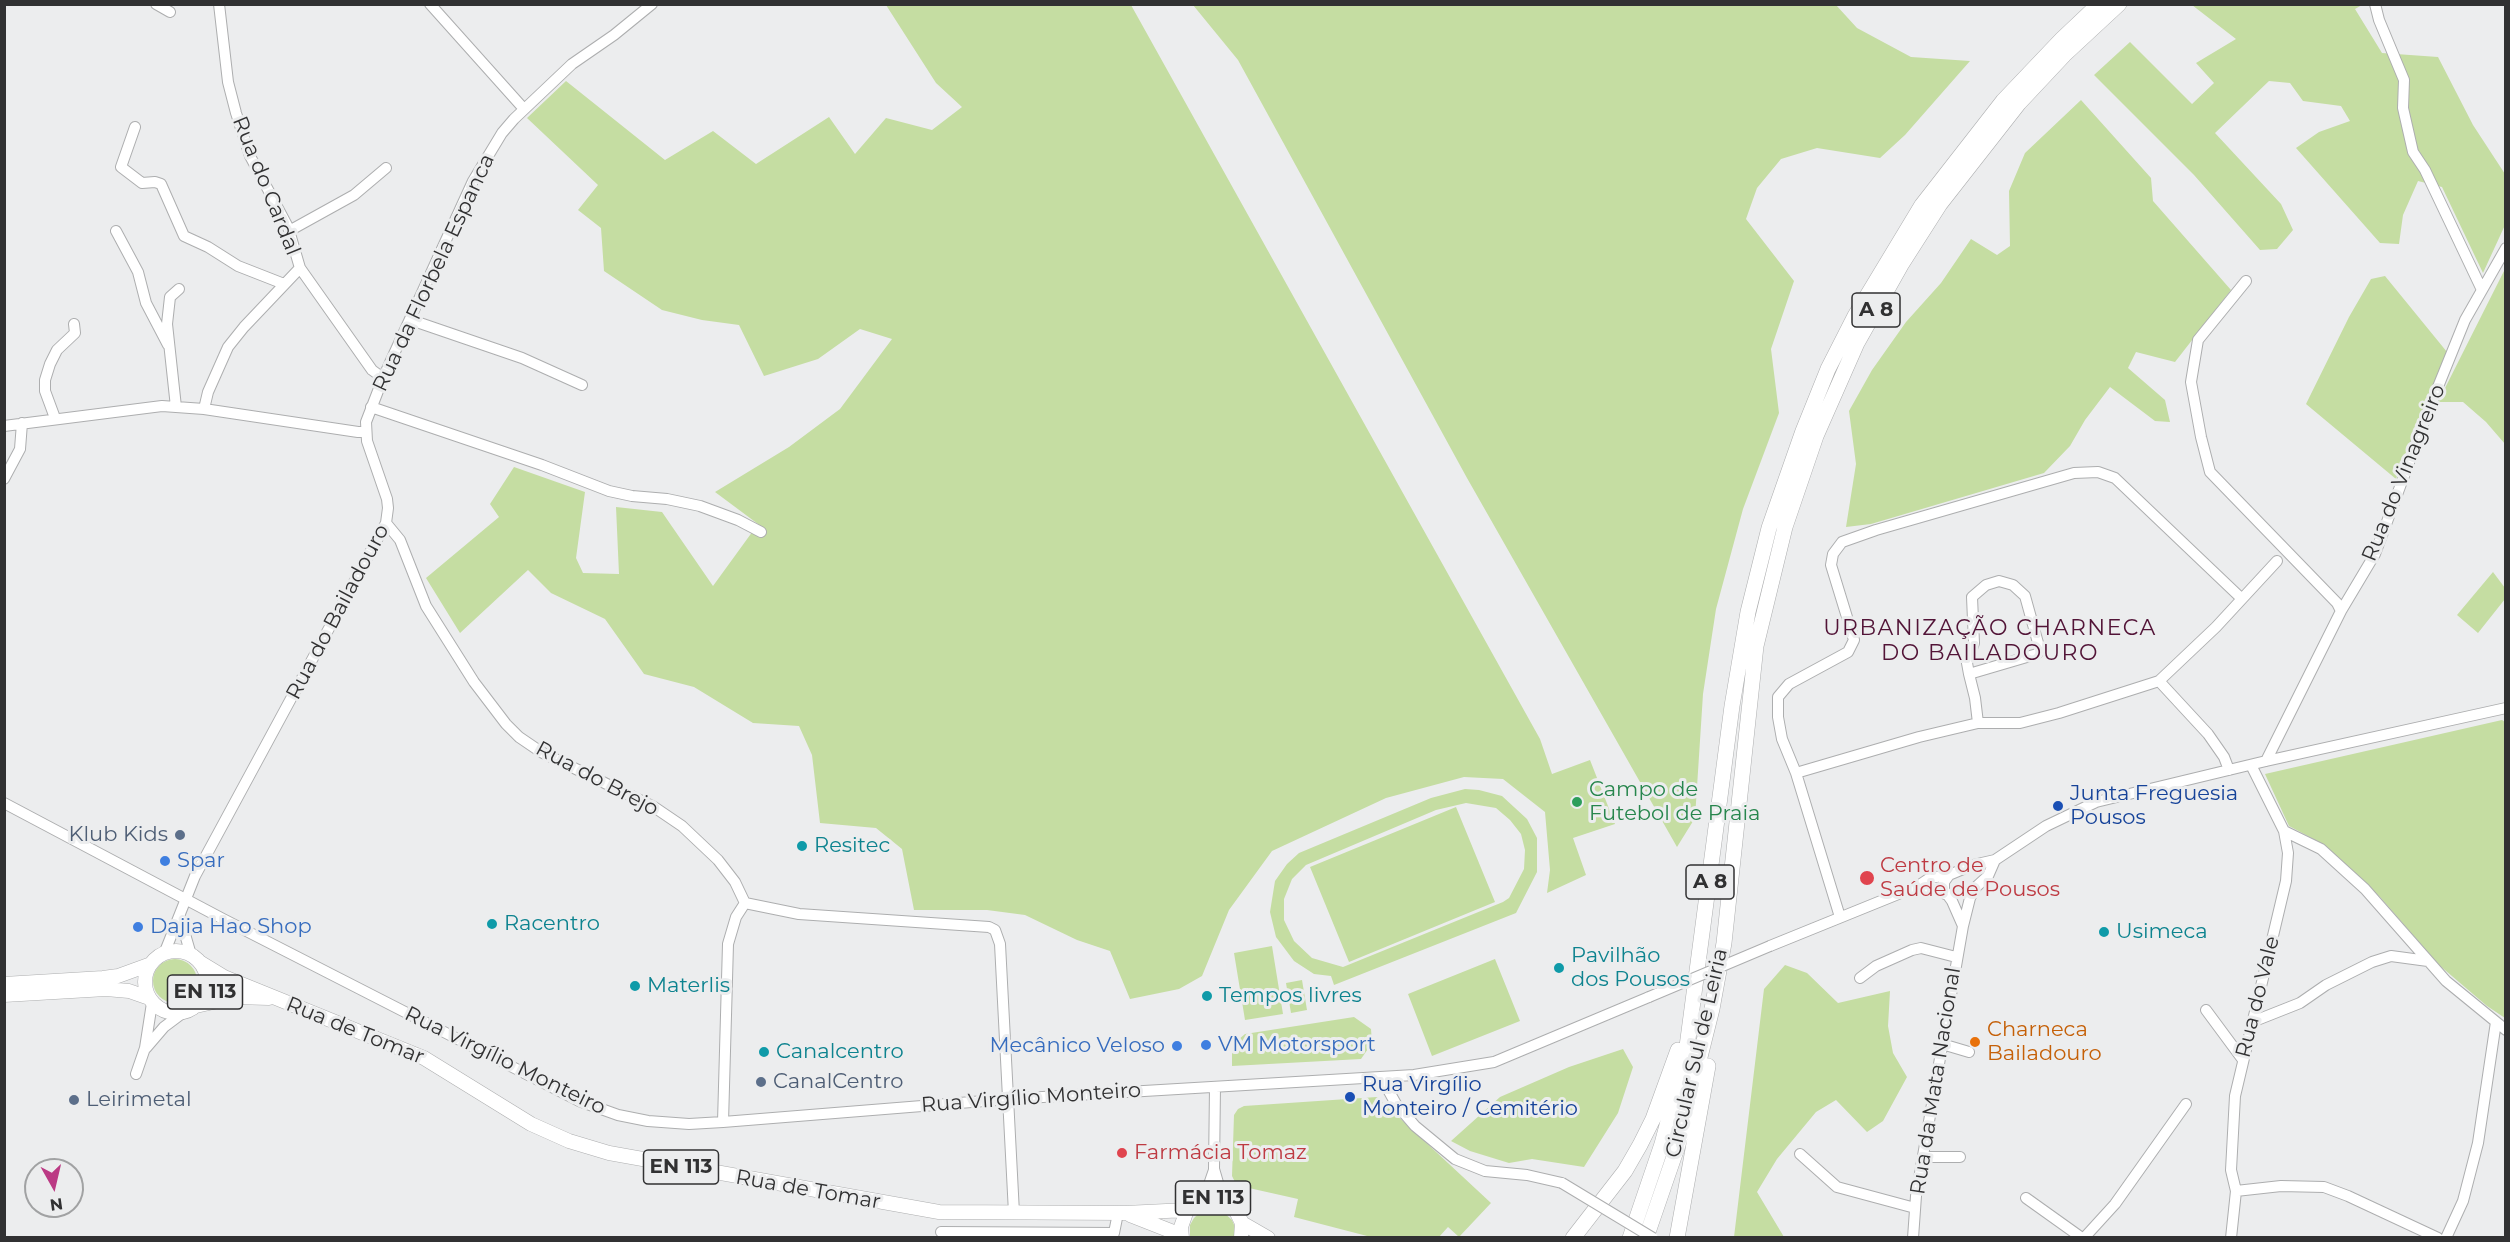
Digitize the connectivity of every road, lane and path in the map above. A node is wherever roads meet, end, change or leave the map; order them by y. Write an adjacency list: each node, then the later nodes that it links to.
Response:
1 (156, 4): 8 (street)
2 (219, 4): 13 (street, Rua do Cardal)
3 (430, 4): 9 (street)
4 (652, 4): 9 (street, Rua da Florbela Espanca)
5 (2099, 4): 70 (highway, Circular Sul de Leiria / A 8)
6 (2119, 4): 72 (highway, Circular Sul de Leiria / A 8)
7 (2375, 4): 19 (street)
8 (170, 12)
9 (524, 110): 20 (street, Rua da Florbela Espanca)
10 (135, 127): 17 (street)
11 (386, 168): 13 (street)
12 (116, 231): 22 (street)
13 (289, 231): 15 (street, Rua do Cardal)
14 (2505, 248): 19 (street, Rua do Vinagreiro)
15 (300, 268): 17 (street, Rua do Cardal); 23 (street)
16 (2246, 281): 37 (street)
17 (284, 284): 27 (street, Rua do Cardal)
18 (179, 290): 22 (street)
19 (2482, 290): 37 (street, Rua do Vinagreiro)
20 (411, 320): 23 (street, Rua da Florbela Espanca); 24 (street)
21 (74, 324): 28 (street)
22 (168, 345): 25 (street)
23 (383, 378): 26 (street, Rua da Florbela Espanca)
24 (582, 385)
25 (176, 406): 27 (street); 28 (street)
26 (371, 407): 31 (street, Rua da Florbela Espanca); 34 (street)
27 (204, 409): 31 (street)
28 (55, 418): 29 (street)
29 (22, 423): 30 (street); 32 (street)
30 (4, 426)
31 (365, 432): 33 (street, Rua do Bailadouro)
32 (4, 479)
33 (386, 523): 53 (street, Rua do Bailadouro); 56 (street, Rua do Brejo)
34 (761, 532)
35 (2277, 561): 36 (street)
36 (2241, 598): 39 (street); 45 (street)
37 (2341, 611): 42 (street, Rua do Vinagreiro)
38 (1969, 674): 38 (street); 41 (street)
39 (2158, 681): 41 (street); 44 (street)
40 (2505, 708): 42 (street, Rua da Mata Nacional)
41 (1978, 723): 45 (street)
42 (2266, 761): 43 (street, Rua da Mata Nacional)
43 (2251, 765): 44 (street, Rua da Mata Nacional); 47 (street, Rua do Vale)
44 (2229, 770): 48 (street, Rua da Mata Nacional)
45 (1796, 773): 58 (street)
46 (4, 803): 53 (street, Rua Virgílio Monteiro)
47 (2284, 831): 63 (street); 74 (street, Rua do Vale)
48 (1995, 860): 49 (street, Rua da Mata Nacional); 52 (street, Rua da Mata Nacional)
49 (1960, 871): 50 (street, Rua da Mata Nacional); 52 (street)
50 (1949, 875): 51 (street, Rua Virgílio Monteiro); 54 (street)
51 (1918, 886): 54 (street); 58 (street, Rua Virgílio Monteiro)
52 (1976, 887): 55 (street, Rua da Mata Nacional)
53 (185, 898): 57 (street, Rua do Bailadouro); 86 (street, Rua Virgílio Monteiro)
54 (1949, 898): 55 (street); 59 (street)
55 (1970, 898): 59 (street, Rua da Mata Nacional)
56 (745, 903): 84 (street); 86 (street)
57 (180, 917): 60 (street, Rua do Bailadouro); 62 (street)
58 (1840, 917): 82 (street, Rua Virgílio Monteiro, bridge)
59 (1963, 926): 61 (street, Rua da Mata Nacional)
60 (164, 954): 62 (main road, Rua de Tomar / EN 113); 64 (main road, EN 113)
61 (1956, 957): 65 (street); 77 (street, Rua da Mata Nacional)
62 (196, 959): 68 (main road, Rua de Tomar / EN 113); 71 (main road, EN 113)
63 (2428, 961): 74 (street); 75 (street)
64 (151, 964): 66 (main road, EN 113); 69 (main road, EN 113)
65 (1860, 978)
66 (4, 984)
67 (4, 995): 69 (main road, Rua de Tomar / EN 113)
68 (277, 999): 71 (main road, Rua de Tomar / EN 113); 97 (main road, Rua de Tomar / EN 113)
69 (151, 1000): 71 (main road, Rua de Tomar / EN 113); 78 (street)
70 (1694, 1004): 106 (highway); 107 (highway, Circular Sul de Leiria / A 8)
71 (190, 1009): 78 (street)
72 (1712, 1009): 108 (highway, Circular Sul de Leiria / A 8); 110 (highway)
73 (2206, 1010): 80 (street)
74 (2252, 1022): 80 (street, Rua do Vale)
75 (2496, 1022): 76 (street); 115 (street)
76 (2505, 1030)
77 (1942, 1044): 79 (street); 88 (street, Rua da Mata Nacional)
78 (146, 1048): 81 (street)
79 (1969, 1052)
80 (2243, 1060): 91 (street, Rua do Vale)
81 (136, 1074)
82 (1380, 1077): 83 (street, Rua Virgílio Monteiro); 109 (street, bridge)
83 (1215, 1087): 84 (street, Rua Virgílio Monteiro); 90 (street)
84 (1009, 1099): 86 (street, Rua Virgílio Monteiro); 98 (street)
85 (2186, 1104): 112 (street)
86 (723, 1122)
87 (1800, 1154): 95 (street)
88 (1923, 1157): 89 (street); 95 (street, Rua da Mata Nacional)
89 (1960, 1157)
90 (1214, 1169): 93 (street); 94 (street)
91 (2236, 1191): 113 (street, Rua do Vale); 114 (street)
92 (2026, 1198): 112 (street)
93 (1204, 1199): 94 (main road, EN 113); 96 (main road, Rua de Tomar / EN 113)
94 (1223, 1200): 100 (main road, EN 113)
95 (1915, 1208): 111 (street, Rua da Mata Nacional)
96 (1187, 1210): 99 (main road, Rua de Tomar / EN 113); 103 (main road, Rua de Tomar / EN 113)
97 (939, 1212): 98 (main road, Rua de Tomar / EN 113); 101 (street)
98 (1014, 1213): 99 (main road, Rua de Tomar / EN 113)
99 (1121, 1213): 102 (street); 103 (main road, Rua de Tomar / EN 113)
100 (1242, 1223): 104 (main road, EN 113); 105 (main road, EN 113)
101 (943, 1235): 102 (street)
102 (1116, 1235)
103 (1182, 1236)
104 (1241, 1238)
105 (1268, 1238)
106 (1573, 1238)
107 (1630, 1238)
108 (1646, 1238)
109 (1653, 1238)
110 (1677, 1238)
111 (1913, 1238)
112 (2083, 1238)
113 (2231, 1238)
114 (2438, 1238)
115 (2446, 1238)

